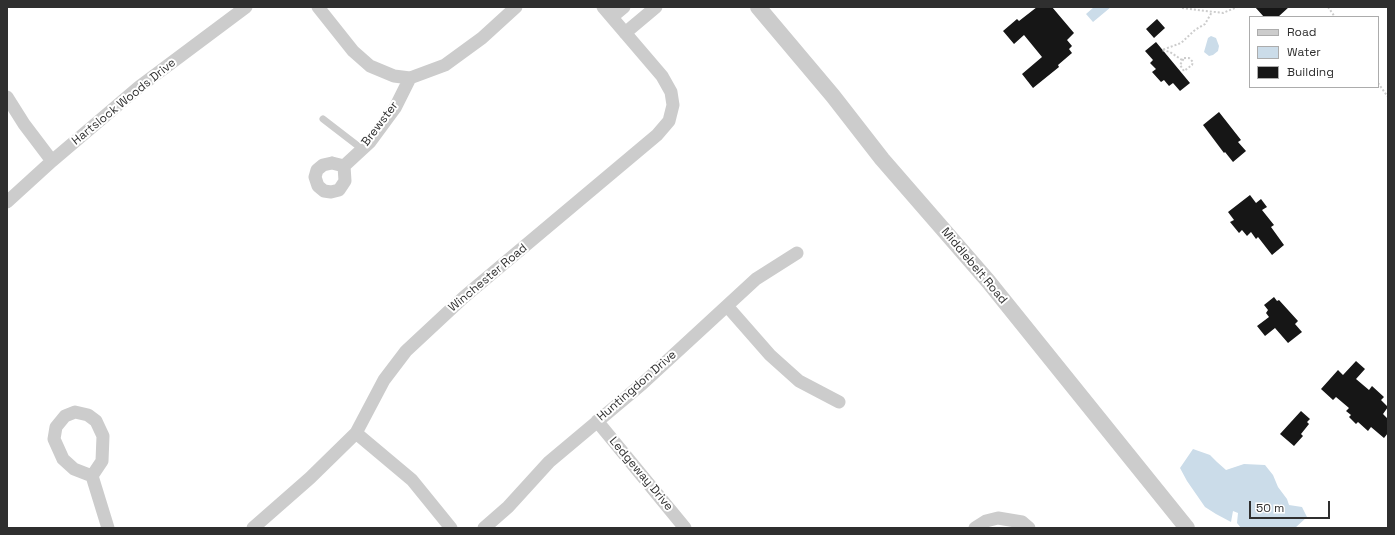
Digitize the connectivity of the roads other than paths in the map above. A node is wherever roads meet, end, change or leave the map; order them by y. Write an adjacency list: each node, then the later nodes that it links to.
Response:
1 (246, 7): 12 (street, Hartslock Woods Drive)
2 (318, 7): 8 (street)
3 (516, 7): 8 (street)
4 (624, 7): 7 (street)
5 (656, 7): 7 (street)
6 (758, 7): 28 (street, Middlebelt Road)
7 (614, 20): 19 (street, Winchester Road)
8 (410, 78): 11 (street, Brewster)
9 (7, 97): 12 (street)
10 (323, 119): 11 (lane)
11 (362, 149): 13 (street, Brewster)
12 (52, 161): 14 (street, Hartslock Woods Drive)
13 (344, 166)
14 (7, 202)
15 (797, 253): 16 (street, Huntingdon Drive)
16 (727, 306): 17 (street); 18 (street, Huntingdon Drive)
17 (839, 402)
18 (597, 421): 24 (street, Huntingdon Drive); 25 (street, Ledgeway Drive)
19 (356, 433): 22 (street, Winchester Road); 23 (street)
20 (92, 476): 20 (street); 21 (street)
21 (108, 528)
22 (253, 528)
23 (451, 528)
24 (484, 528)
25 (686, 528)
26 (975, 528): 27 (street)
27 (1029, 528)
28 (1187, 528)

